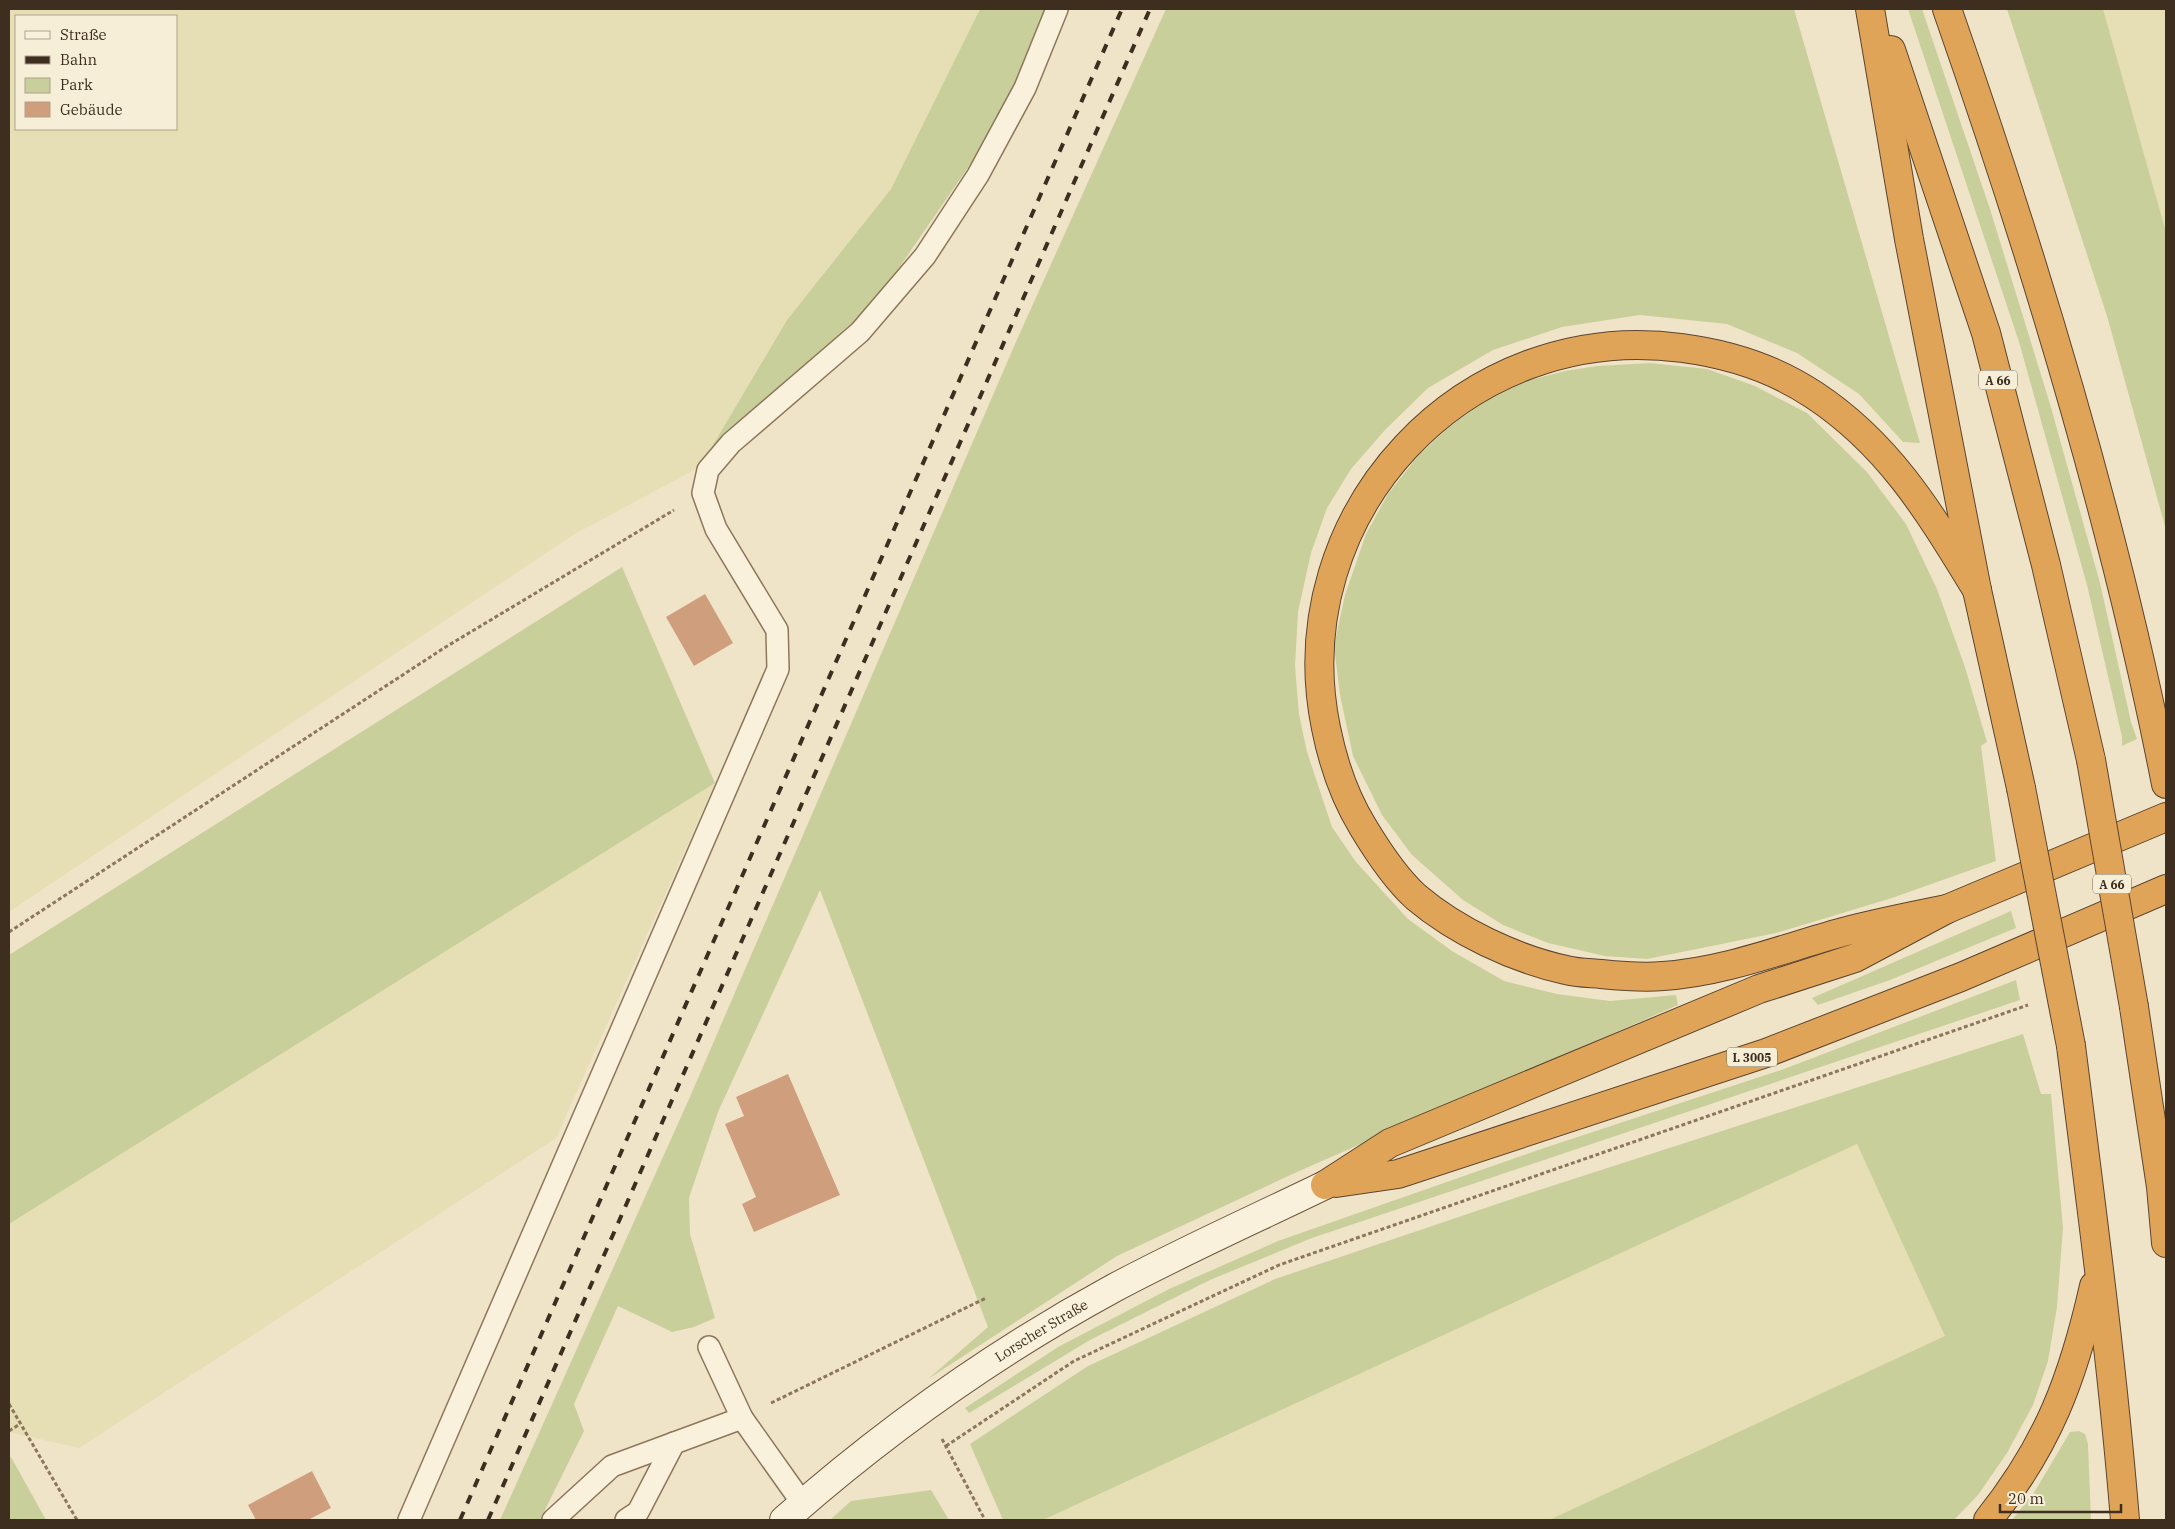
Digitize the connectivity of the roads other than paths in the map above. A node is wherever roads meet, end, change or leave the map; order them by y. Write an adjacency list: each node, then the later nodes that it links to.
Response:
1 (1057, 9): 17 (lane)
2 (1870, 9): 5 (highway)
3 (1876, 9): 11 (highway, A 66, bridge)
4 (1947, 9): 6 (highway)
5 (1977, 590): 9 (highway); 12 (highway, bridge)
6 (2166, 784)
7 (2166, 817): 9 (highway)
8 (2166, 889): 10 (highway, L 3005)
9 (1947, 909): 10 (highway)
10 (1325, 1185): 16 (main road, Lorscher Straße)
11 (2166, 1243)
12 (2099, 1265): 20 (highway); 21 (highway)
13 (709, 1347): 14 (lane)
14 (742, 1418): 15 (lane); 16 (lane)
15 (674, 1443): 18 (lane); 19 (lane)
16 (794, 1512)
17 (409, 1520)
18 (554, 1520)
19 (626, 1520)
20 (1988, 1520)
21 (2126, 1520)

